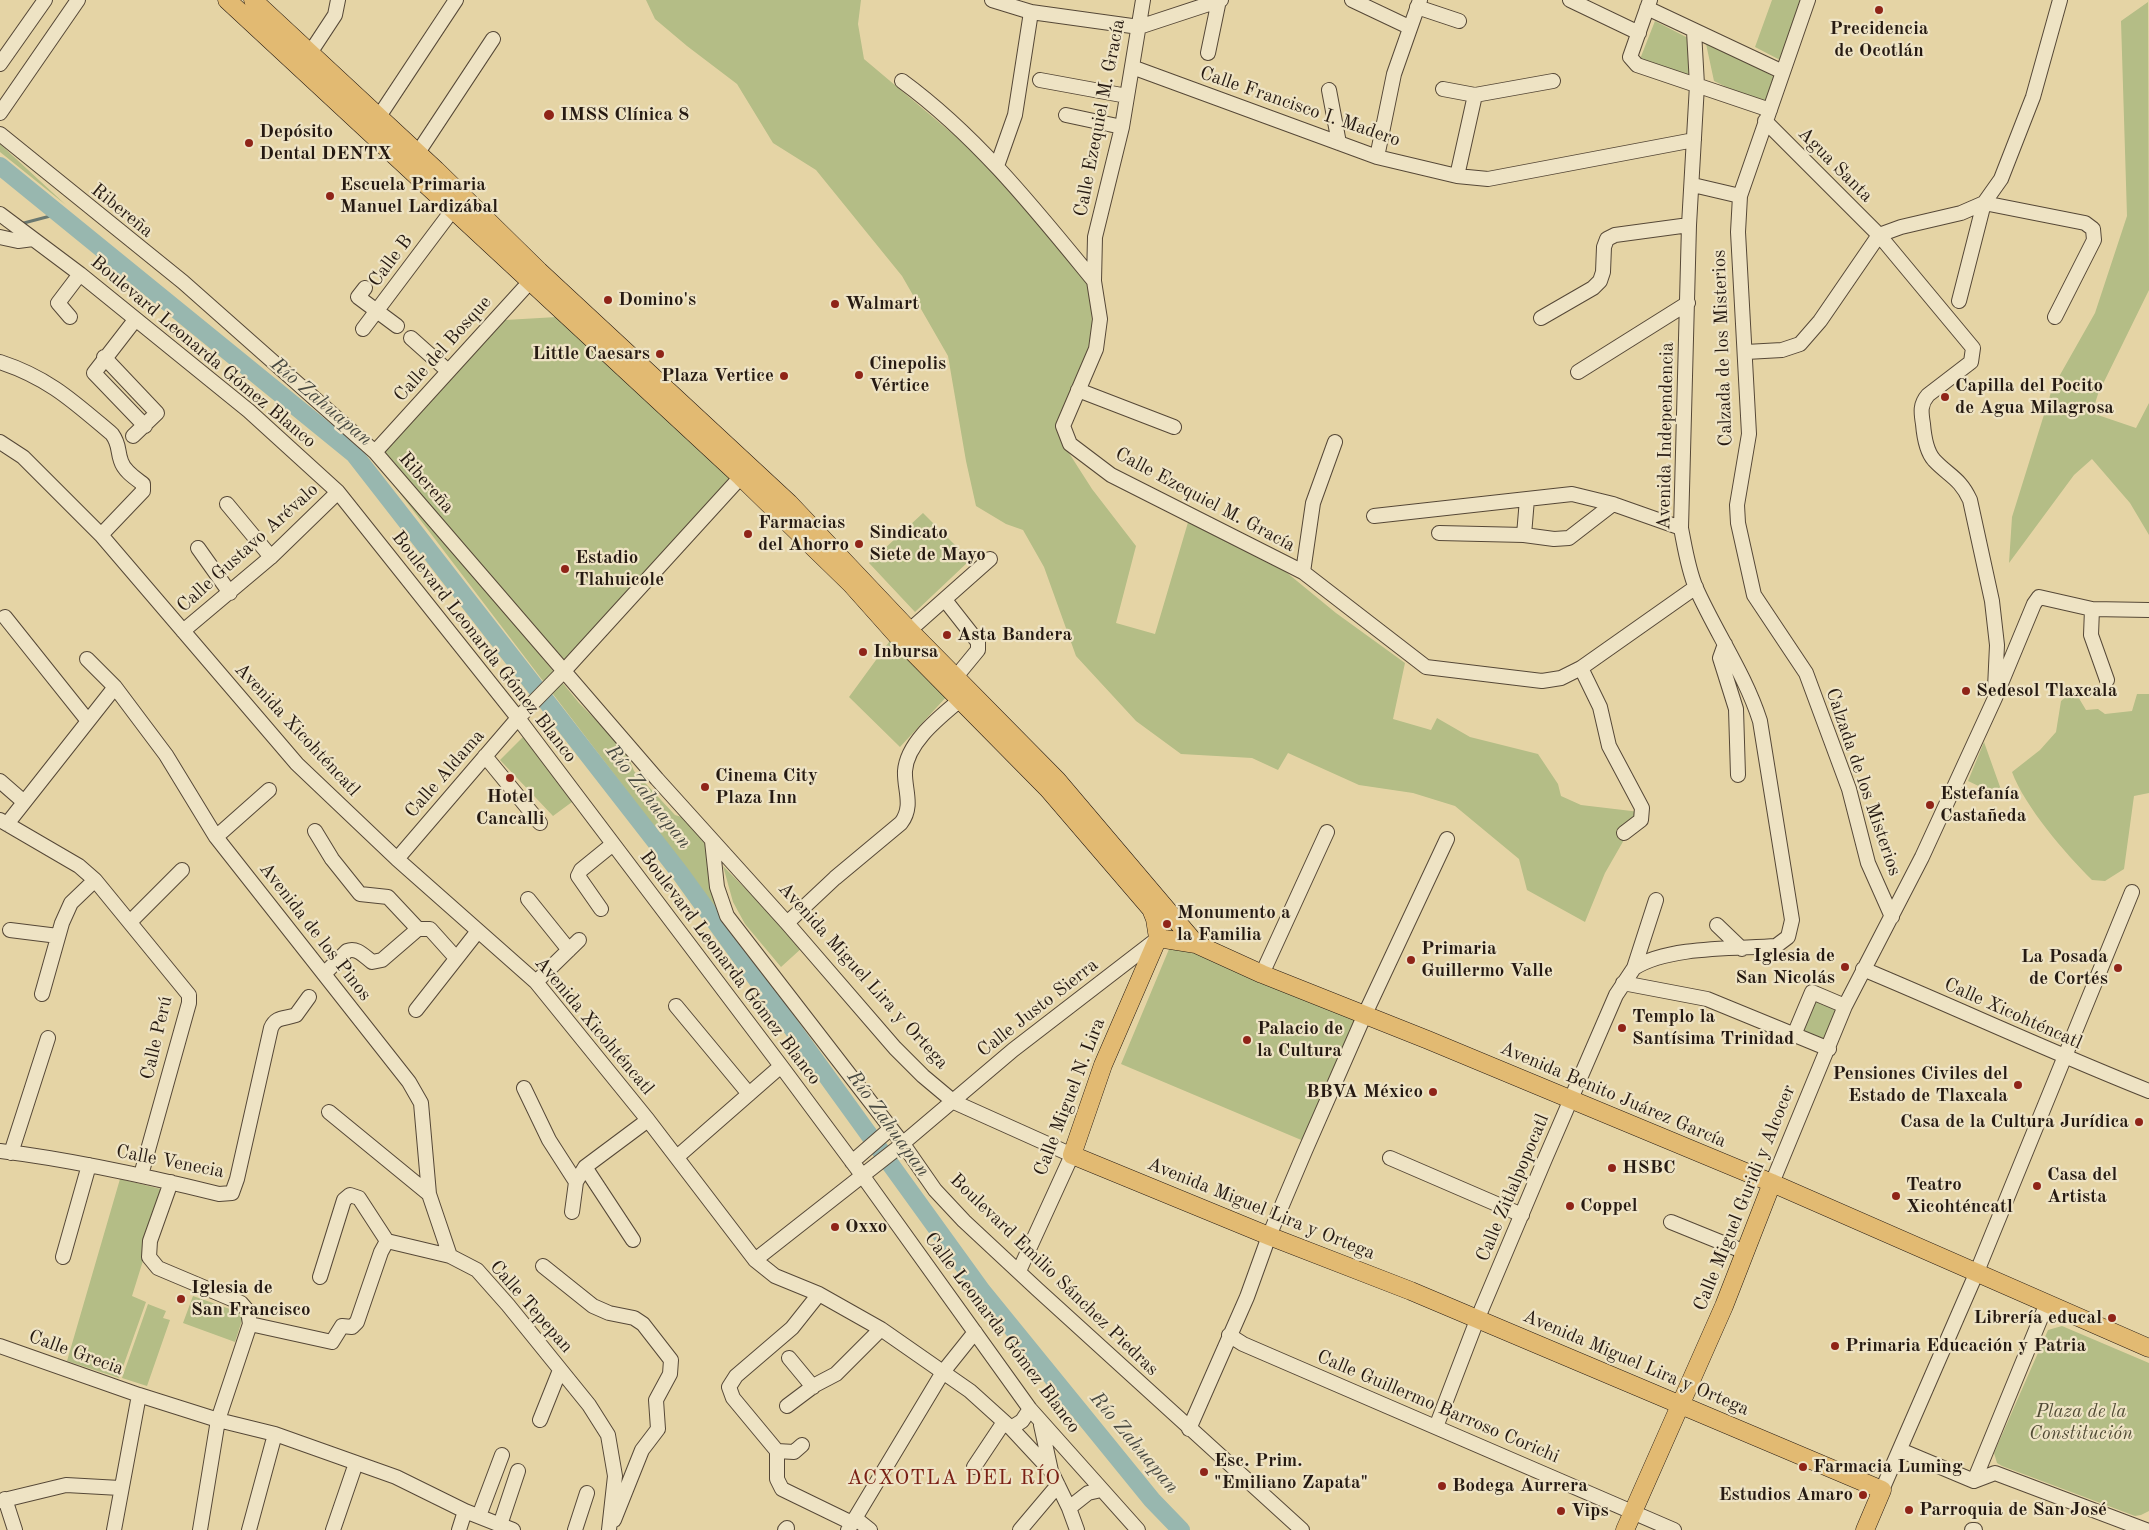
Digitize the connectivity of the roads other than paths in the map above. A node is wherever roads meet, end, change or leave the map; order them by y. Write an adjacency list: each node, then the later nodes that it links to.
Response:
1 (45, 0): 25 (street)
2 (78, 0): 36 (street)
3 (227, 0): 51 (main road)
4 (253, 0): 23 (main road)
5 (338, 0): 23 (street)
6 (456, 0): 39 (street)
7 (992, 0): 16 (street)
8 (1143, 0): 18 (street, Calle Ezequiel M. Gracía)
9 (1220, 0): 18 (street); 24 (street)
10 (1352, 0): 19 (street)
11 (1570, 0): 21 (street)
12 (1808, 0): 27 (street, Calzada de los Misterios)
13 (2060, 0): 50 (street)
14 (1419, 3): 17 (street); 19 (street)
15 (1648, 4): 20 (street); 21 (street)
16 (1031, 12): 18 (street); 46 (street)
17 (1459, 21)
18 (1138, 27): 26 (street, Calle Ezequiel M. Gracía)
19 (1409, 27): 45 (street)
20 (1694, 31): 27 (street); 31 (street, Avenida Independencia)
21 (1639, 33): 31 (street)
22 (493, 39): 44 (street)
23 (310, 53): 39 (main road)
24 (1208, 53)
25 (0, 64)
26 (1132, 66): 35 (street, Calle Ezequiel M. Gracía); 43 (street, Calle Francisco I. Madero)
27 (1783, 72): 38 (street, Calzada de los Misterios)
28 (1040, 80): 35 (street)
29 (902, 81): 46 (street)
30 (1553, 81): 34 (street)
31 (1697, 85): 38 (street); 42 (street, Avenida Independencia)
32 (1443, 89): 34 (street)
33 (1329, 90): 43 (street)
34 (1475, 95): 47 (street)
35 (1127, 96): 40 (street, Calle Ezequiel M. Gracía)
36 (0, 113)
37 (1066, 114): 40 (street)
38 (1768, 116): 49 (street, Calzada de los Misterios); 54 (street, Agua Santa)
39 (378, 118): 44 (main road)
40 (1122, 127): 59 (street, Calle Ezequiel M. Gracía)
41 (0, 134): 82 (street, Ribereña)
42 (1694, 140): 47 (street, Calle Francisco I. Madero); 48 (street, Avenida Independencia)
43 (1338, 143): 45 (street, Calle Francisco I. Madero)
44 (417, 154): 51 (main road)
45 (1377, 157): 47 (street, Calle Francisco I. Madero)
46 (998, 166): 59 (street)
47 (1457, 176)
48 (1692, 185): 49 (street); 53 (street, Avenida Independencia)
49 (1740, 196): 71 (street, Calzada de los Misterios)
50 (1984, 203): 54 (street); 61 (street); 65 (street)
51 (456, 205): 58 (main road); 63 (street, Calle B)
52 (0, 214): 56 (street, Boulevard Leonarda Gómez Blanco)
53 (1689, 225): 62 (street, Avenida Independencia); 66 (street)
54 (1879, 235): 71 (street); 112 (street, Agua Santa)
55 (0, 237): 56 (street)
56 (33, 238): 57 (street, Boulevard Leonarda Gómez Blanco)
57 (80, 274): 64 (street); 67 (street, Boulevard Leonarda Gómez Blanco)
58 (535, 276): 74 (street, Calle del Bosque); 83 (main road)
59 (1094, 280): 76 (street, Calle Ezequiel M. Gracía)
60 (362, 292): 63 (street)
61 (1958, 301)
62 (1688, 303): 75 (street); 89 (street, Avenida Independencia)
63 (377, 311): 68 (street); 69 (street, Calle B)
64 (70, 317)
65 (2054, 317)
66 (1541, 318)
67 (135, 320): 72 (street); 84 (street, Boulevard Leonarda Gómez Blanco)
68 (397, 326)
69 (363, 329)
70 (411, 338): 74 (street)
71 (1746, 352): 138 (street, Calzada de los Misterios)
72 (104, 358): 77 (street); 77 (street)
73 (0, 362): 91 (street)
74 (448, 371): 82 (street, Calle del Bosque)
75 (1578, 372)
76 (1078, 390): 78 (street); 96 (street, Calle Ezequiel M. Gracía)
77 (145, 426): 79 (street)
78 (1174, 427)
79 (133, 436)
80 (0, 442): 91 (street, Avenida Xicohténcatl)
81 (1335, 442): 96 (street)
82 (375, 452): 108 (street, Ribereña)
83 (746, 472): 104 (main road); 108 (street)
84 (338, 492): 94 (street, Calle Gustavo Arévalo); 114 (street, Boulevard Leonarda Gómez Blanco)
85 (1527, 499): 87 (street); 88 (street); 92 (street)
86 (227, 504): 94 (street)
87 (1613, 504): 89 (street); 92 (street)
88 (1374, 516)
89 (1681, 528): 97 (street, Avenida Independencia)
90 (1439, 533): 92 (street)
91 (101, 535): 103 (street, Avenida Xicohténcatl)
92 (1524, 536)
93 (198, 548): 98 (street)
94 (270, 557): 98 (street, Calle Gustavo Arévalo)
95 (990, 559): 99 (street)
96 (1302, 572): 107 (street, Calle Ezequiel M. Gracía)
97 (1696, 587): 105 (street, Avenida Independencia); 107 (street, Calle Ezequiel M. Gracía)
98 (230, 593): 103 (street, Calle Gustavo Arévalo)
99 (944, 600): 104 (street); 110 (street)
100 (2092, 609): 101 (street); 109 (street); 112 (street, Calle Miguel Guridi y Alcocer)
101 (2149, 610)
102 (5, 617): 115 (street)
103 (183, 631): 131 (street, Avenida Xicohténcatl)
104 (905, 635): 110 (main road)
105 (1725, 644): 117 (street); 148 (street, Avenida Independencia)
106 (87, 659): 111 (street, Avenida de los Pinos)
107 (1580, 668): 126 (street)
108 (563, 672): 114 (street); 129 (street, Ribereña)
109 (2107, 680)
110 (952, 683): 113 (main road); 119 (main road)
111 (115, 687): 115 (street); 127 (street, Avenida de los Pinos)
112 (1995, 698): 138 (street, Calle Miguel Guridi y Alcocer)
113 (960, 700): 119 (main road); 140 (street)
114 (520, 716): 116 (street, Calle Aldama); 130 (street, Boulevard Leonarda Gómez Blanco)
115 (88, 721): 121 (street)
116 (485, 756): 123 (street); 131 (street, Calle Aldama)
117 (1738, 775)
118 (0, 781): 121 (street)
119 (1052, 784): 146 (main road); 147 (main road)
120 (269, 790): 127 (street)
121 (24, 802): 122 (street)
122 (4, 822): 133 (street, Calle Perú)
123 (540, 823)
124 (315, 831): 142 (street)
125 (1327, 832): 153 (street)
126 (1624, 834)
127 (216, 837): 152 (street, Avenida de los Pinos)
128 (1447, 839): 161 (street)
129 (712, 842): 140 (street, Avenida Miguel Lira y Ortega); 174 (street, Boulevard Emilio Sánchez Piedras)
130 (613, 844): 137 (street); 166 (street, Boulevard Leonarda Gómez Blanco)
131 (397, 859): 144 (street, Avenida Xicohténcatl)
132 (182, 870): 139 (street)
133 (95, 880): 139 (street, Calle Perú); 145 (street)
134 (2132, 892): 165 (street)
135 (528, 900): 154 (street)
136 (1656, 900): 150 (street)
137 (601, 910)
138 (1892, 917): 151 (street, Calle Miguel Guridi y Alcocer)
139 (130, 922): 184 (street, Calle Perú)
140 (787, 923): 171 (street, Avenida Miguel Lira y Ortega)
141 (1717, 925): 148 (street)
142 (418, 929): 149 (street); 152 (street)
143 (10, 930): 145 (street)
144 (478, 931): 149 (street); 154 (street, Avenida Xicohténcatl)
145 (58, 936): 156 (street)
146 (1158, 938): 147 (main road, Avenida Benito Juárez García); 171 (street, Calle Justo Sierra); 177 (main road, Calle Miguel N. Lira)
147 (1196, 944): 153 (main road, Avenida Benito Juárez García)
148 (1742, 949): 150 (street, Avenida Independencia)
149 (456, 958): 160 (street)
150 (1634, 968): 155 (street, Calle Zitlalpopocatl)
151 (1863, 969): 159 (street, Calle Miguel Guridi y Alcocer); 165 (street, Calle Xicohténcatl)
152 (324, 974): 188 (street, Avenida de los Pinos)
153 (1262, 974): 161 (main road, Avenida Benito Juárez García)
154 (536, 982): 173 (street, Avenida Xicohténcatl)
155 (1623, 983): 162 (street); 170 (street, Calle Zitlalpopocatl)
156 (42, 994)
157 (309, 997): 185 (street, Calle Venecia)
158 (676, 1006): 169 (street)
159 (1845, 1006): 162 (street); 164 (street, Calle Miguel Guridi y Alcocer)
160 (416, 1010)
161 (1365, 1014): 170 (main road, Avenida Benito Juárez García); 192 (street)
162 (1794, 1035): 164 (street)
163 (48, 1038): 176 (street)
164 (1829, 1049): 187 (street, Calle Miguel Guridi y Alcocer)
165 (2066, 1058): 168 (street, Calle Xicohténcatl); 201 (street)
166 (781, 1066): 169 (street); 179 (street, Boulevard Leonarda Gómez Blanco)
167 (524, 1088): 186 (street)
168 (2149, 1091)
169 (749, 1094): 178 (street)
170 (1571, 1101): 187 (main road, Avenida Benito Juárez García); 190 (street, Calle Zitlalpopocatl)
171 (954, 1102): 175 (street, Calle Justo Sierra); 177 (street, Avenida Miguel Lira y Ortega)
172 (329, 1112): 188 (street)
173 (648, 1120): 178 (street, Avenida Xicohténcatl); 182 (street)
174 (886, 1133): 175 (street, Boulevard Emilio Sánchez Piedras); 179 (street)
175 (899, 1147): 183 (street, Calle Justo Sierra); 200 (street, Boulevard Emilio Sánchez Piedras)
176 (6, 1152): 181 (street, Calle Venecia)
177 (1072, 1155): 192 (main road, Avenida Miguel Lira y Ortega); 200 (street, Calle Miguel N. Lira)
178 (677, 1157): 198 (street, Avenida Xicohténcatl)
179 (856, 1158): 183 (street, Boulevard Leonarda Gómez Blanco)
180 (1390, 1158): 190 (street)
181 (89, 1165): 184 (street, Calle Venecia); 197 (street)
182 (585, 1167): 186 (street); 193 (street)
183 (866, 1172): 198 (street, Calle Justo Sierra); 208 (street, Calle Leonarda Gómez Blanco)
184 (141, 1175): 185 (street, Calle Venecia)
185 (171, 1182): 205 (street)
186 (576, 1182): 189 (street)
187 (1772, 1184): 195 (main road, Calle Miguel Guridi y Alcocer); 201 (main road, Avenida Benito Juárez García)
188 (429, 1194): 196 (street, Avenida de los Pinos)
189 (572, 1212)
190 (1522, 1215): 206 (street, Calle Zitlalpopocatl)
191 (1671, 1222): 195 (street)
192 (1268, 1236): 206 (main road, Avenida Miguel Lira y Ortega); 209 (street)
193 (633, 1240)
194 (387, 1241): 196 (street, Calle Tepepan); 202 (street); 205 (street)
195 (1745, 1252): 217 (main road, Calle Miguel Guridi y Alcocer)
196 (450, 1256): 213 (street, Calle Tepepan)
197 (63, 1257)
198 (755, 1260): 203 (street, Avenida Xicohténcatl)
199 (543, 1266): 256 (street)
200 (1019, 1271): 225 (street, Boulevard Emilio Sánchez Piedras)
201 (1976, 1274): 204 (main road, Avenida Benito Juárez García); 228 (street)
202 (320, 1277)
203 (819, 1294): 207 (street, Avenida Xicohténcatl); 229 (street)
204 (2047, 1303): 211 (main road); 235 (street)
205 (249, 1318): 220 (street)
206 (1477, 1320): 217 (main road, Avenida Miguel Lira y Ortega); 224 (street, Calle Zitlalpopocatl)
207 (881, 1329): 214 (street, Avenida Xicohténcatl); 215 (street)
208 (975, 1332): 214 (street); 219 (street, Calle Leonarda Gómez Blanco)
209 (1230, 1335): 224 (street, Calle Guillermo Barroso Corichi); 225 (street)
210 (0, 1346): 216 (street, Calle Grecia)
211 (2149, 1348)
212 (789, 1358): 215 (street)
213 (560, 1370): 221 (street); 256 (street, Calle Tepepan)
214 (943, 1372): 223 (street, Avenida Xicohténcatl); 247 (street)
215 (813, 1387): 218 (street)
216 (139, 1395): 220 (street, Calle Grecia); 237 (street)
217 (1681, 1404): 239 (main road, Avenida Miguel Lira y Ortega); 244 (main road, Calle Miguel Guridi y Alcocer)
218 (787, 1406)
219 (1030, 1410): 222 (street, Calle Leonarda Gómez Blanco); 223 (street)
220 (218, 1420): 226 (street, Calle Grecia); 250 (street)
221 (540, 1420)
222 (1040, 1422): 234 (street); 238 (street, Calle Leonarda Gómez Blanco)
223 (1008, 1425): 232 (street); 234 (street, Avenida Xicohténcatl)
224 (1436, 1426): 244 (street, Calle Guillermo Barroso Corichi)
225 (1189, 1429): 261 (street, Boulevard Emilio Sánchez Piedras)
226 (275, 1434): 231 (street, Calle Grecia); 251 (street)
227 (802, 1445): 229 (street)
228 (1900, 1450): 235 (street); 239 (street)
229 (777, 1451): 247 (street)
230 (502, 1455): 245 (street)
231 (356, 1463): 243 (street, Calle Grecia); 252 (street)
232 (974, 1467)
233 (518, 1471): 246 (street)
234 (1050, 1471): 236 (street, Avenida Xicohténcatl)
235 (1974, 1480): 265 (street)
236 (1058, 1484): 242 (street, Avenida Xicohténcatl); 258 (street)
237 (120, 1488): 241 (street); 249 (street)
238 (1101, 1490): 242 (street); 260 (street, Calle Leonarda Gómez Blanco)
239 (1882, 1490): 264 (main road)
240 (586, 1493): 255 (street)
241 (3, 1500): 248 (street)
242 (1069, 1508): 259 (street, Avenida Xicohténcatl)
243 (465, 1511): 245 (street, Calle Grecia); 253 (street)
244 (1632, 1512): 262 (main road, Calle Miguel Guridi y Alcocer); 263 (street, Calle Guillermo Barroso Corichi)
245 (479, 1516): 246 (street, Calle Grecia)
246 (500, 1524): 254 (street, Calle Grecia)
247 (851, 1524): 257 (street)
248 (15, 1530)
249 (114, 1530)
250 (200, 1530)
251 (249, 1530)
252 (333, 1530)
253 (459, 1530)
254 (513, 1530)
255 (575, 1530)
256 (610, 1530)
257 (870, 1530)
258 (1020, 1530)
259 (1077, 1530)
260 (1138, 1530)
261 (1302, 1530)
262 (1624, 1530)
263 (1674, 1530)
264 (1865, 1530)
265 (2146, 1530)

